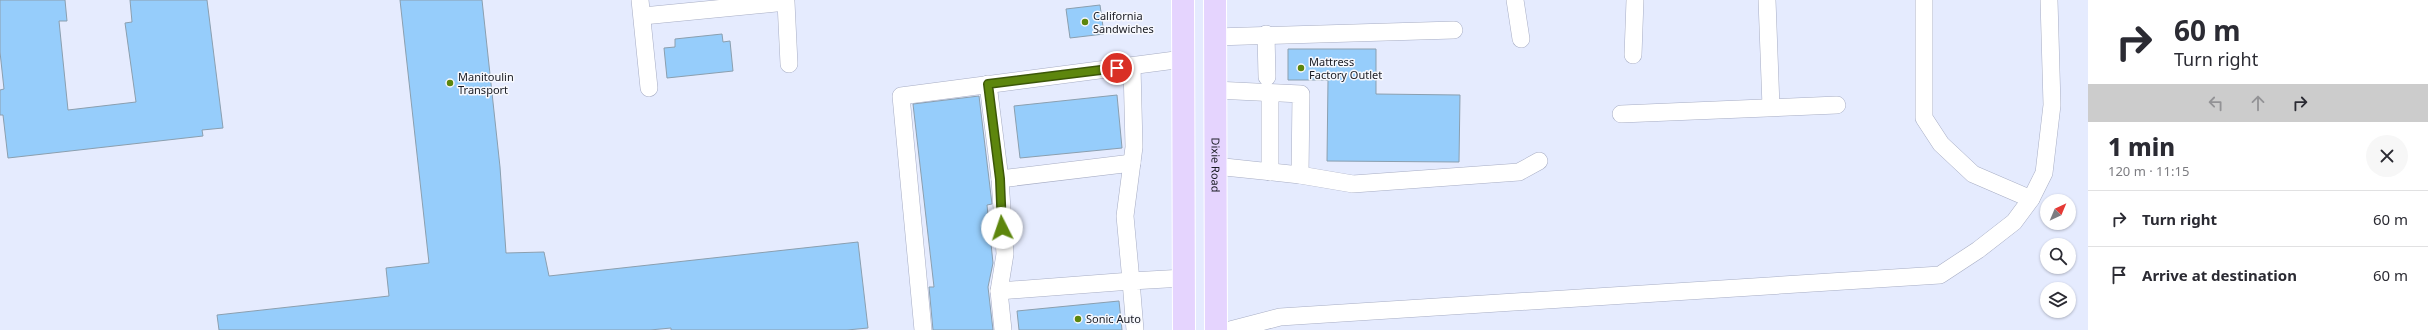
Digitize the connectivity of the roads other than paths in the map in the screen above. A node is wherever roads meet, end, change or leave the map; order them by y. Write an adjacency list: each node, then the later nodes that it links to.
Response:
1 (1183, 0): 15 (main road)
2 (1214, 0): 12 (main road, Dixie Road)
3 (1515, 0): 13 (lane)
4 (1635, 0): 14 (lane)
5 (1767, 0): 23 (lane)
6 (1924, 0): 31 (lane)
7 (2049, 0): 31 (lane)
8 (786, 1): 9 (lane); 16 (lane)
9 (642, 8): 20 (lane)
10 (1454, 30): 11 (lane)
11 (1266, 34): 12 (lane); 19 (lane)
12 (1215, 37): 21 (main road, Dixie Road)
13 (1521, 39)
14 (1633, 55)
15 (1183, 59): 17 (lane); 32 (main road)
16 (789, 64)
17 (1132, 66): 18 (lane); 26 (lane)
18 (988, 84): 30 (lane); 35 (lane)
19 (1268, 85): 21 (lane); 28 (lane); 29 (lane)
20 (649, 88)
21 (1215, 90): 27 (main road, Dixie Road)
22 (1837, 105): 23 (lane)
23 (1771, 107): 24 (lane)
24 (1621, 114)
25 (1539, 161): 29 (lane)
26 (1132, 163): 30 (lane); 33 (lane)
27 (1215, 166): 28 (lane); 39 (main road, Dixie Road)
28 (1270, 172): 29 (lane)
29 (1300, 175)
30 (1000, 179): 34 (lane)
31 (2031, 199): 40 (lane)
32 (1184, 278): 33 (lane); 38 (main road)
33 (1131, 281): 34 (lane); 37 (lane)
34 (999, 291): 36 (lane)
35 (924, 330)
36 (1003, 330)
37 (1135, 330)
38 (1184, 330)
39 (1216, 330)
40 (1230, 330)

